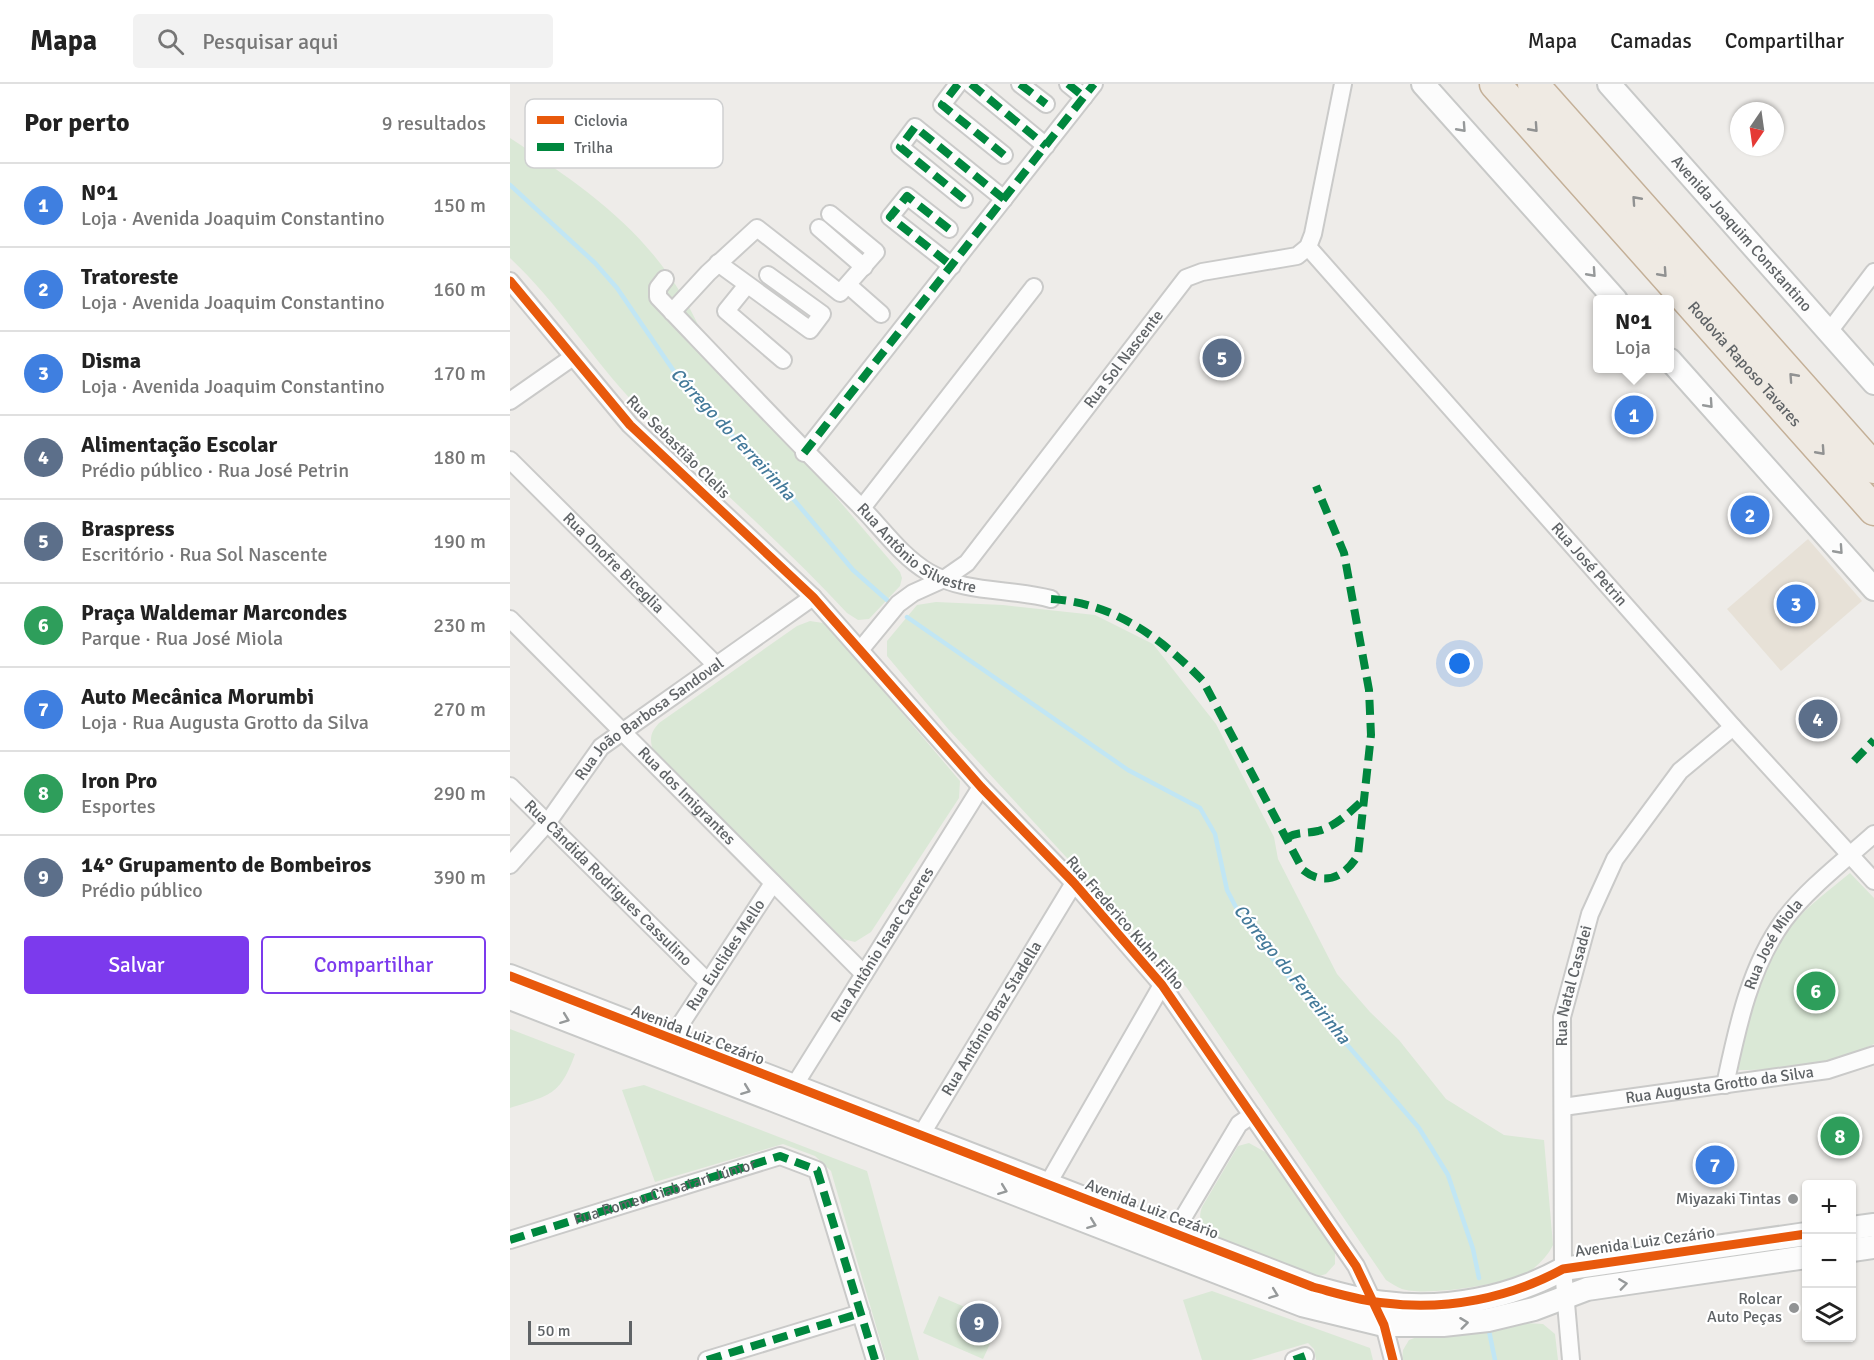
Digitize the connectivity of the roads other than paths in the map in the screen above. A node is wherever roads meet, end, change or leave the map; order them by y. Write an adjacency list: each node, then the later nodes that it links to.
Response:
1 (958, 84): 13 (street)
2 (971, 84): 12 (street)
3 (1020, 84): 11 (street)
4 (1068, 84): 10 (street)
5 (1342, 84): 19 (street)
6 (1424, 84): 30 (street, one-way to 30)
7 (1495, 84): 43 (highway, Rodovia Raposo Tavares, one-way to 43)
8 (1533, 84): 41 (highway, Rodovia Raposo Tavares, one-way to 8)
9 (1609, 84): 33 (street, Avenida Joaquim Constantino)
10 (1089, 91): 12 (street)
11 (1046, 104)
12 (1046, 146): 15 (street)
13 (1004, 155)
14 (964, 199): 15 (street)
15 (1004, 199): 21 (street)
16 (830, 214): 22 (street)
17 (819, 228): 22 (street)
18 (949, 230): 21 (street)
19 (1308, 247): 44 (street, Rua Sol Nascente); 51 (street, Rua José Petrin)
20 (718, 263): 27 (street); 28 (street); 31 (street)
21 (952, 266): 39 (street)
22 (864, 267): 28 (street)
23 (1874, 272): 33 (street)
24 (768, 275): 27 (street)
25 (665, 279): 31 (street, Rua Antônio Silvestre)
26 (510, 281): 34 (street, Rua Sebastião Clelis)
27 (747, 285): 35 (street)
28 (848, 285): 32 (street)
29 (1034, 287): 42 (street)
30 (1612, 295)
31 (672, 312): 39 (street, Rua Antônio Silvestre)
32 (880, 314)
33 (1828, 333): 37 (street, Avenida Joaquim Constantino)
34 (573, 357): 38 (street); 46 (street, Rua Sebastião Clelis)
35 (783, 360)
36 (1674, 365): 45 (street, one-way to 45)
37 (1874, 383)
38 (510, 401)
39 (804, 453): 42 (street, Rua Antônio Silvestre)
40 (510, 460): 50 (street, Rua Onofre Biceglia)
41 (1874, 468)
42 (862, 508): 44 (street, Rua Antônio Silvestre)
43 (1874, 510)
44 (944, 579): 47 (street, Rua Antônio Silvestre); 49 (street, Rua Sol Nascente)
45 (1874, 590)
46 (813, 597): 49 (street, Rua Frederico Kuhn Filho); 50 (street, Rua João Barbosa Sandoval)
47 (1051, 598)
48 (510, 619): 52 (street, Rua dos Imigrantes)
49 (861, 650): 54 (street, Rua Frederico Kuhn Filho)
50 (716, 665): 52 (street, Rua João Barbosa Sandoval)
51 (1733, 727): 57 (street, Rua José Petrin); 71 (street, Rua Natal Casadei)
52 (622, 730): 55 (street, Rua João Barbosa Sandoval); 60 (street, Rua dos Imigrantes)
53 (510, 786): 55 (street, Rua Cândida Rodrigues Cassulino)
54 (981, 787): 61 (street, Rua Frederico Kuhn Filho); 62 (street, Rua Antônio Isaac Caceres)
55 (548, 822): 58 (street, Rua João Barbosa Sandoval); 64 (street, Rua Cândida Rodrigues Cassulino)
56 (1874, 834): 57 (street, Rua José Miola)
57 (1851, 855): 59 (street, Rua José Petrin); 69 (street, Rua José Miola)
58 (510, 865)
59 (1874, 881)
60 (773, 883): 62 (street, Rua dos Imigrantes); 64 (street, Rua Euclides Mello)
61 (1074, 883): 65 (street, Rua Frederico Kuhn Filho); 73 (street, Rua Antônio Braz Stadella)
62 (864, 974): 70 (street, Rua Antônio Isaac Caceres)
63 (510, 976): 67 (street, Avenida Luiz Cezário)
64 (707, 981): 67 (street, Rua Euclides Mello)
65 (1162, 985): 72 (street, Rua Frederico Kuhn Filho); 74 (street)
66 (510, 998): 67 (street, Avenida Luiz Cezário, one-way to 67)
67 (665, 1048): 70 (street, Avenida Luiz Cezário)
68 (1874, 1055): 69 (street, Rua Augusta Grotto da Silva)
69 (1725, 1084): 71 (street, Rua Augusta Grotto da Silva)
70 (788, 1095): 73 (street, Avenida Luiz Cezário)
71 (1563, 1107): 83 (street, Rua Natal Casadei)
72 (1252, 1115): 79 (street); 85 (street, Rua Frederico Kuhn Filho)
73 (915, 1144): 74 (street, Avenida Luiz Cezário)
74 (1043, 1193): 79 (street, Avenida Luiz Cezário)
75 (1874, 1225): 76 (street)
76 (1856, 1227)
77 (1802, 1235): 83 (street, Avenida Luiz Cezário)
78 (510, 1240): 86 (street, Rua Romeu Ciabatari Júnior)
79 (1168, 1243): 85 (street, Avenida Luiz Cezário); 87 (street, Avenida Luiz Cezário, one-way to 87)
80 (1874, 1247): 81 (street)
81 (1856, 1249)
82 (1802, 1258): 84 (street, Avenida Luiz Cezário, one-way to 82)
83 (1563, 1269): 84 (street, Rua Natal Casadei); 85 (street, Avenida Luiz Cezário)
84 (1566, 1297): 87 (street, Avenida Luiz Cezário, one-way to 84); 91 (street, Rua Natal Casadei)
85 (1373, 1301): 87 (street, Rua Frederico Kuhn Filho)
86 (861, 1313): 88 (street); 89 (street)
87 (1384, 1326): 90 (street, Rua Frederico Kuhn Filho)
88 (707, 1360)
89 (875, 1360)
90 (1393, 1360)
91 (1571, 1360)

